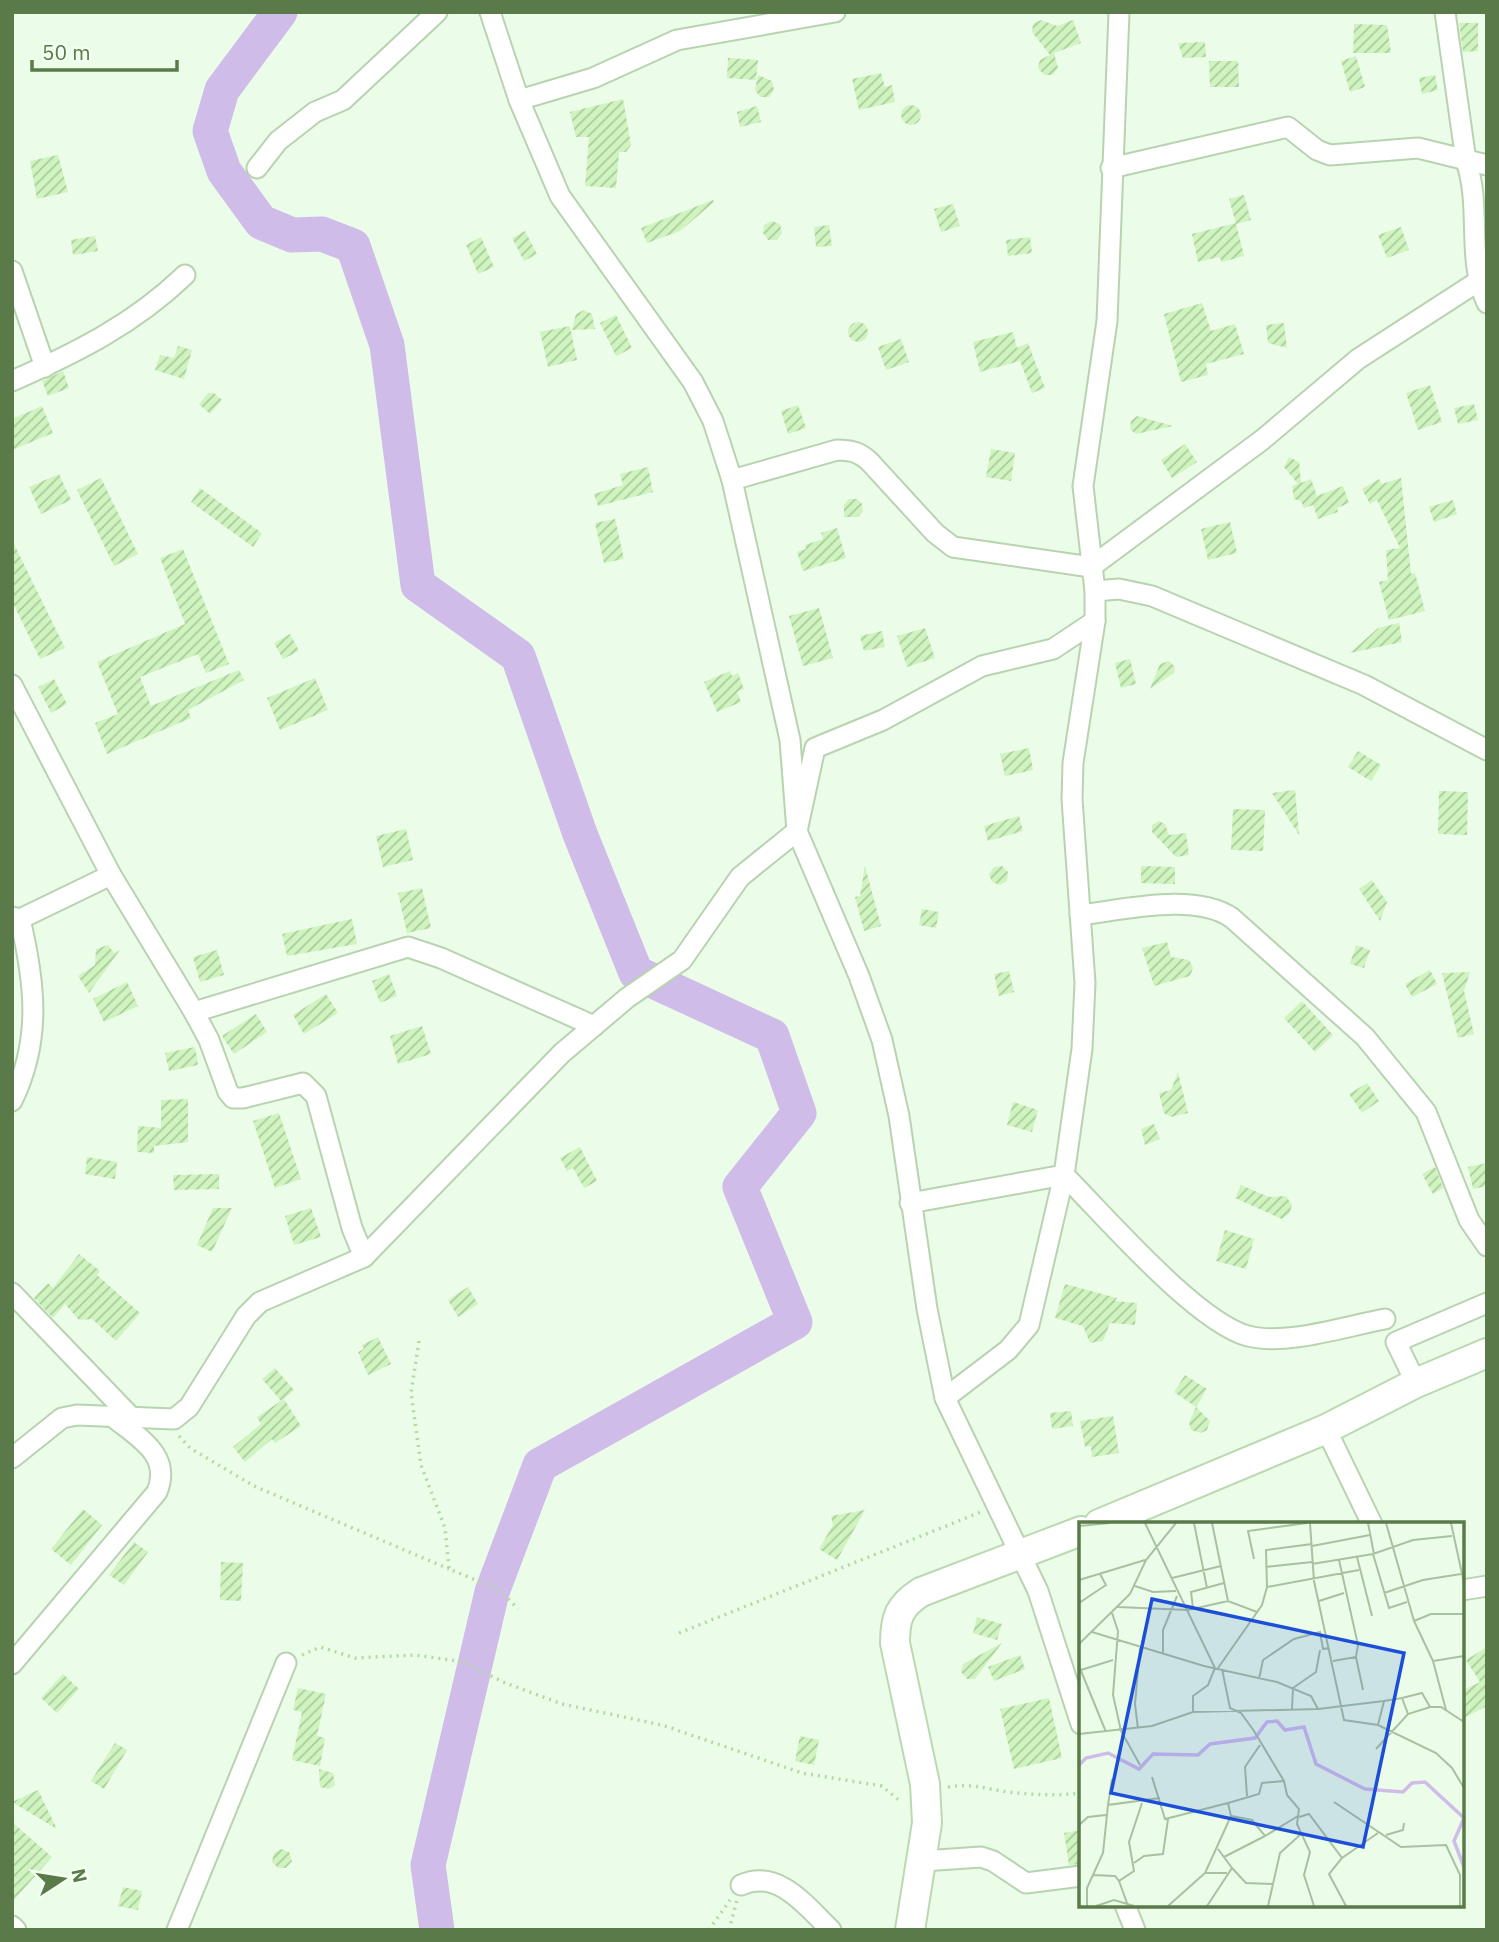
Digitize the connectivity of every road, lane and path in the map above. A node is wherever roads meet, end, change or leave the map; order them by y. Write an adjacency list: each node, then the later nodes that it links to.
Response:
1 (437, 12): 9 (street)
2 (490, 12): 6 (street)
3 (835, 12): 6 (street)
4 (1119, 12): 10 (street)
5 (1445, 12): 7 (street)
6 (519, 100): 17 (street)
7 (1466, 161): 8 (street); 10 (street); 13 (street)
8 (1487, 165)
9 (257, 168)
10 (1111, 168): 18 (street)
11 (12, 271): 15 (street)
12 (184, 275): 15 (street)
13 (1482, 276): 14 (street); 18 (street)
14 (1487, 303)
15 (45, 367): 16 (street)
16 (12, 381)
17 (732, 480): 18 (street); 23 (street)
18 (1091, 567): 19 (street)
19 (1095, 591): 20 (street); 22 (street)
20 (1095, 621): 23 (street); 25 (street)
21 (12, 685): 24 (street)
22 (1487, 751)
23 (797, 831): 28 (street); 31 (street)
24 (111, 875): 26 (street); 27 (street)
25 (1080, 915): 30 (street); 32 (street)
26 (16, 918): 29 (street)
27 (194, 1012): 28 (street); 33 (street)
28 (594, 1026): 33 (street)
29 (12, 1101)
30 (1064, 1175): 31 (street); 36 (street); 40 (street)
31 (910, 1203): 40 (street)
32 (1487, 1246)
33 (364, 1257): 42 (street)
34 (12, 1293): 41 (street)
35 (1487, 1303): 39 (street)
36 (1385, 1319)
37 (419, 1341): 50 (path)
38 (1487, 1353): 39 (street)
39 (1416, 1383): 43 (street)
40 (945, 1398): 45 (street)
41 (122, 1417): 42 (street); 44 (street); 56 (street)
42 (164, 1420): 50 (path)
43 (1326, 1430): 46 (street); 47 (street)
44 (12, 1458)
45 (996, 1506): 49 (street); 54 (path)
46 (1104, 1522)
47 (1371, 1522)
48 (1079, 1532): 49 (street)
49 (1023, 1556): 57 (street); 59 (street)
50 (449, 1569): 53 (path)
51 (1487, 1586): 52 (street)
52 (1464, 1590)
53 (518, 1609)
54 (679, 1633)
55 (286, 1663): 59 (path); 64 (street)
56 (12, 1664)
57 (1079, 1718)
58 (1079, 1793): 59 (path)
59 (927, 1823): 60 (street)
60 (923, 1860): 61 (street); 68 (street)
61 (1079, 1876)
62 (741, 1885): 65 (path); 66 (path); 67 (street)
63 (1126, 1907): 69 (street)
64 (177, 1930)
65 (709, 1930)
66 (729, 1930)
67 (831, 1930)
68 (910, 1930)
69 (1135, 1930)

